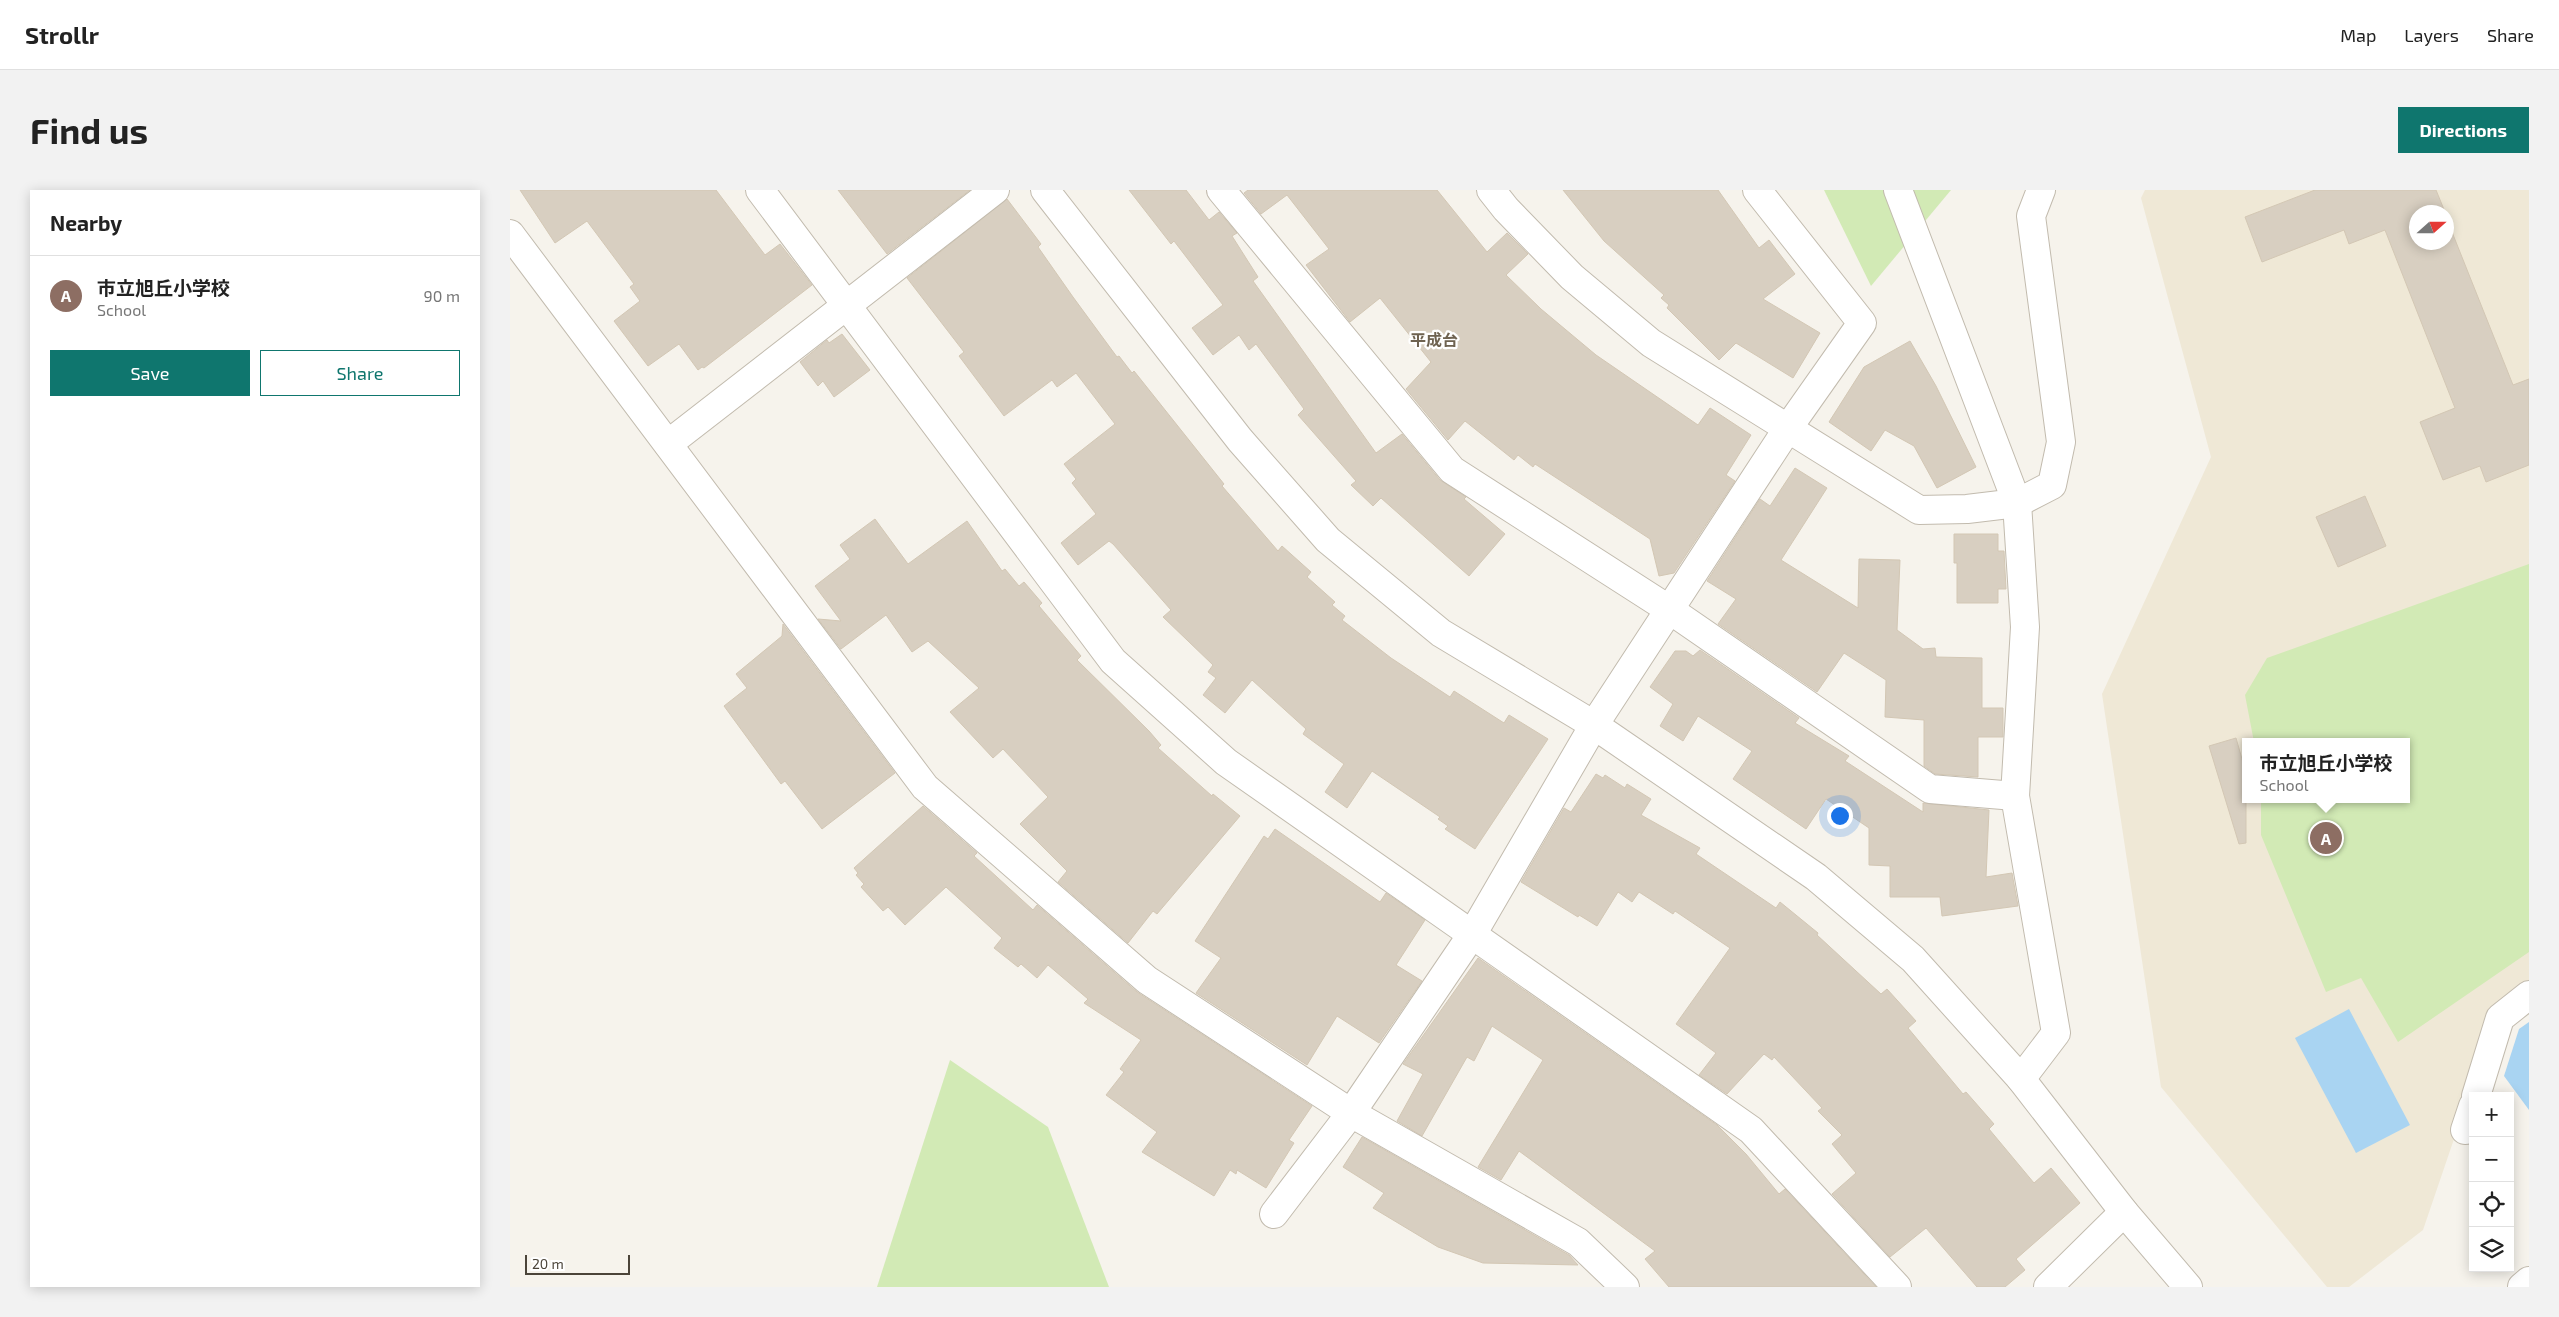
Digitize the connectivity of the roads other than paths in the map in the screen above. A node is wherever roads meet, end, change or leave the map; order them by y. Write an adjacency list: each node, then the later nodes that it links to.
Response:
1 (760, 190): 10 (street)
2 (995, 190): 10 (street)
3 (1045, 190): 15 (street)
4 (1221, 190): 14 (street)
5 (1491, 190): 11 (street)
6 (1757, 190): 11 (street)
7 (1898, 190): 13 (street)
8 (2041, 190): 13 (street)
9 (510, 234): 12 (street)
10 (848, 304): 12 (street); 17 (street)
11 (1788, 428): 13 (street); 14 (street)
12 (668, 444): 21 (street)
13 (2017, 503): 16 (street)
14 (1670, 610): 15 (street); 16 (street)
15 (1594, 725): 17 (street); 19 (street)
16 (2016, 796): 19 (street)
17 (1473, 933): 21 (street); 26 (street)
18 (2529, 995): 20 (street)
19 (2021, 1079): 22 (street)
20 (2477, 1092)
21 (1351, 1113): 23 (street); 25 (street)
22 (2124, 1212): 27 (street); 28 (street)
23 (1274, 1214)
24 (2529, 1281): 29 (street)
25 (1625, 1287)
26 (1897, 1287)
27 (2048, 1287)
28 (2188, 1287)
29 (2522, 1287)

